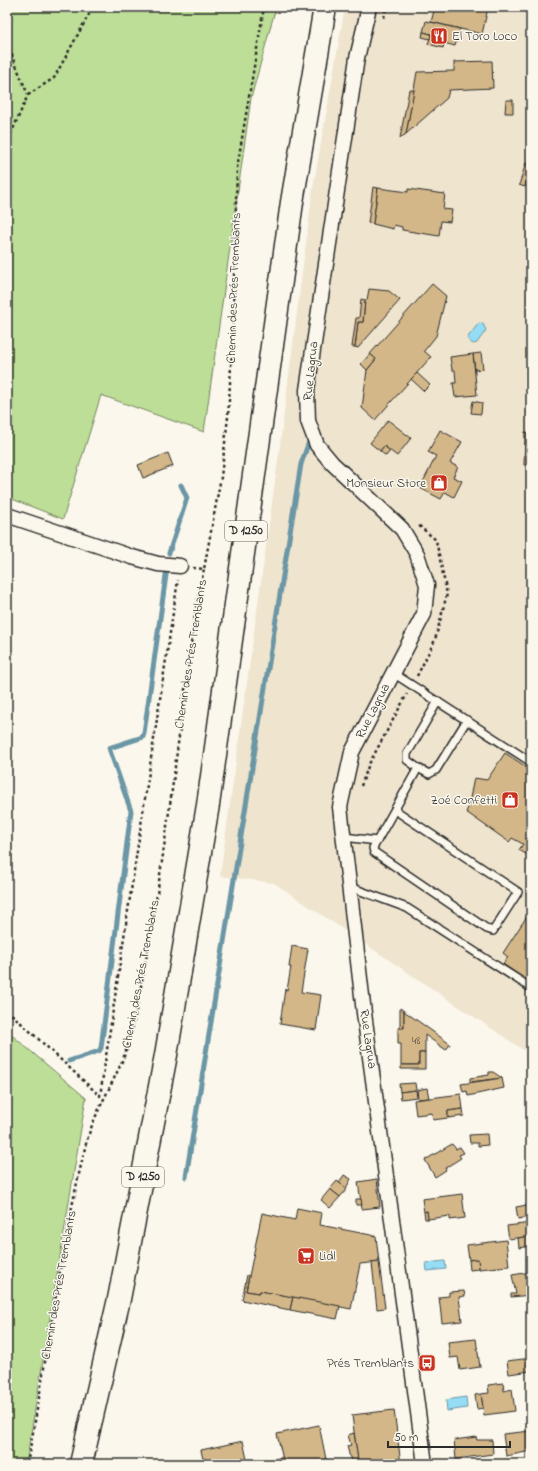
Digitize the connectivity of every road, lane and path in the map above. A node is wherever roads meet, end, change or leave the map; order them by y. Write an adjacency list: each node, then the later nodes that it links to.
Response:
1 (8, 7): 6 (path)
2 (93, 7): 8 (path)
3 (264, 7): 12 (path, Chemin des Prés Tremblants)
4 (325, 7): 24 (main road, D 1250)
5 (369, 7): 13 (street, Rue Lagrua)
6 (7, 15)
7 (7, 43): 8 (path)
8 (28, 95): 9 (path)
9 (7, 143)
10 (7, 515): 11 (street)
11 (180, 566): 12 (path, Chemin des Prés Tremblants); 23 (path)
12 (204, 569): 25 (path, Chemin des Prés Tremblants)
13 (393, 673): 14 (lane); 19 (street, Rue Lagrua)
14 (438, 701): 15 (lane); 17 (lane)
15 (467, 720): 16 (lane); 17 (lane)
16 (531, 762)
17 (418, 768): 18 (lane)
18 (395, 810): 20 (lane); 20 (lane)
19 (344, 837): 20 (lane); 21 (street, Rue Lagrua)
20 (377, 841)
21 (350, 887): 22 (lane); 28 (street, Rue Lagrua)
22 (531, 988)
23 (7, 1010)
24 (119, 1299): 26 (main road); 27 (main road, D 1250)
25 (27, 1464)
26 (69, 1464)
27 (81, 1464)
28 (425, 1464)

